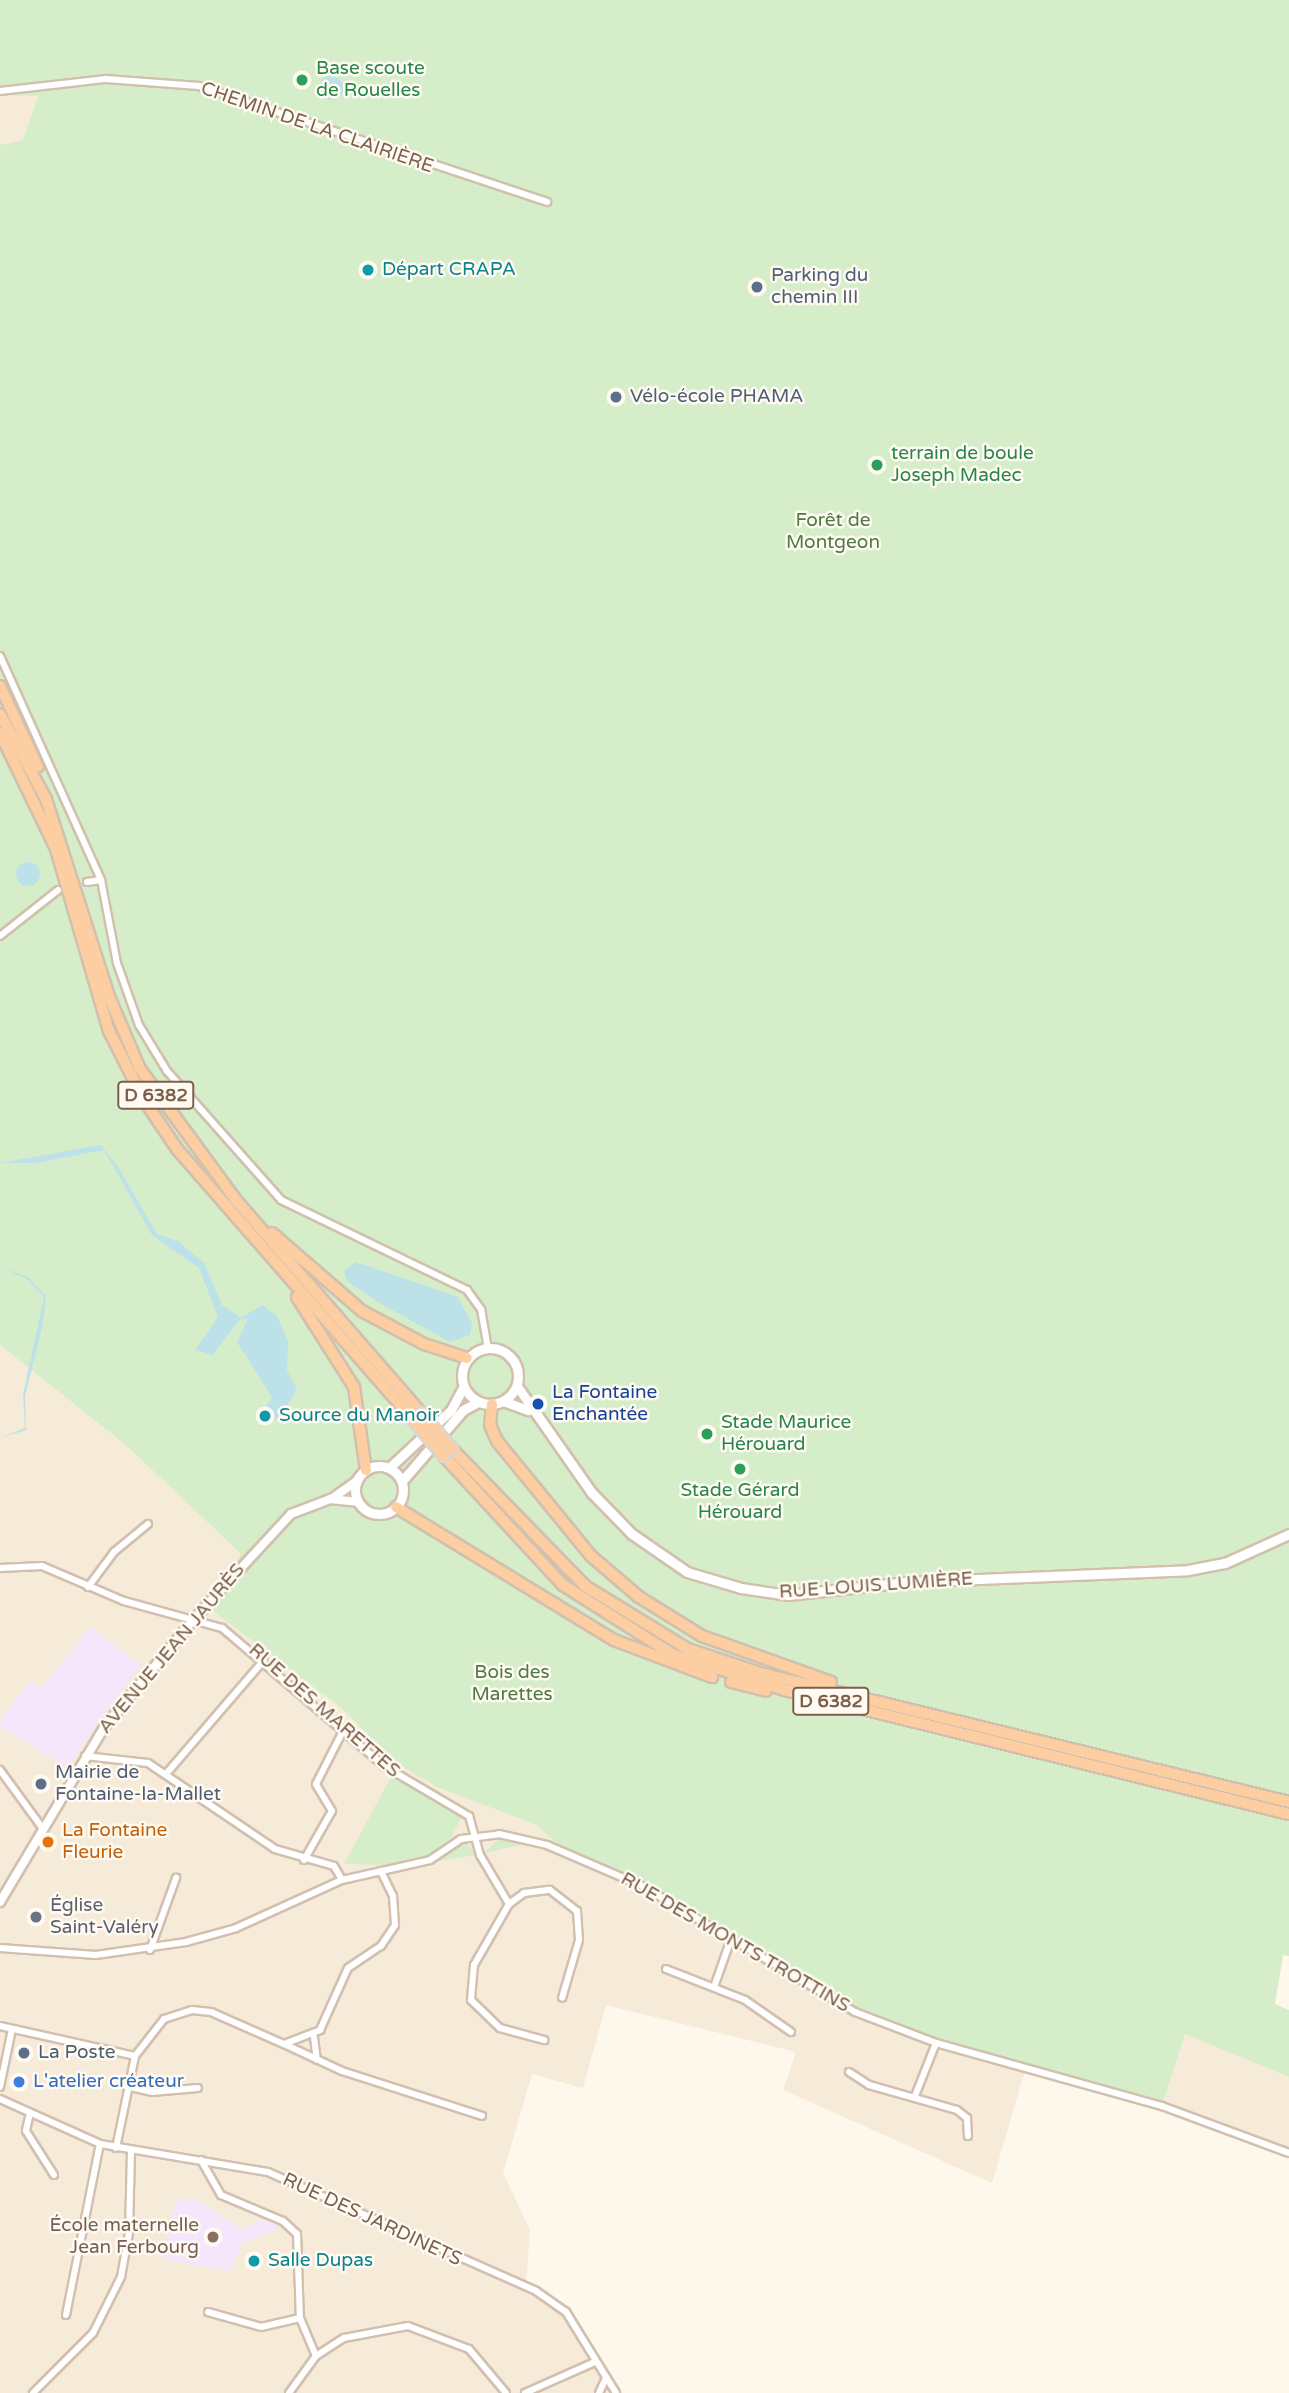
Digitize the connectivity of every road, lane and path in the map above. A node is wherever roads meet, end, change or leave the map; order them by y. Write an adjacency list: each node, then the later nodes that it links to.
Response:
1 (0, 91): 2 (street, CHEMIN DE LA CLAIRIÈRE)
2 (547, 202)
3 (0, 656): 8 (street)
4 (0, 686): 7 (highway)
5 (0, 714): 7 (highway, D 6382)
6 (0, 733): 13 (highway, D 6382)
7 (72, 866): 12 (highway, D 6382)
8 (101, 880): 9 (street); 14 (street)
9 (87, 882)
10 (58, 890): 11 (street)
11 (0, 936)
12 (235, 1199): 15 (highway); 21 (highway, D 6382)
13 (241, 1222): 21 (highway, D 6382); 24 (highway)
14 (488, 1348): 15 (main road); 16 (main road)
15 (467, 1358): 17 (main road)
16 (516, 1386): 19 (main road); 20 (main road, RUE LOUIS LUMIÈRE)
17 (463, 1387): 18 (main road); 23 (main road)
18 (478, 1402): 19 (main road); 26 (main road)
19 (498, 1403): 20 (main road); 37 (highway)
20 (528, 1410): 31 (main road, RUE LOUIS LUMIÈRE)
21 (417, 1417): 22 (highway, D 6382, bridge)
22 (448, 1453): 36 (highway, D 6382); 37 (highway, D 6382)
23 (389, 1468): 24 (main road); 26 (main road)
24 (366, 1470): 25 (main road)
25 (358, 1480): 27 (street, AVENUE JEAN JAURÈS); 28 (main road)
26 (402, 1481): 29 (main road)
27 (330, 1499): 28 (street, AVENUE JEAN JAURÈS); 34 (street, AVENUE JEAN JAURÈS)
28 (359, 1502): 29 (main road)
29 (396, 1507): 36 (highway)
30 (148, 1524): 33 (street)
31 (1289, 1534)
32 (0, 1568): 33 (street, RUE DES MARETTES)
33 (88, 1587): 34 (street, RUE DES MARETTES)
34 (195, 1618): 35 (street, RUE DES MARETTES); 39 (street, AVENUE JEAN JAURÈS)
35 (264, 1660): 38 (street, RUE DES MARETTES); 41 (street)
36 (885, 1714): 43 (highway, D 6382)
37 (971, 1723): 42 (highway, D 6382)
38 (344, 1729): 45 (street, RUE DES MARETTES); 46 (street)
39 (85, 1756): 41 (street); 44 (street, AVENUE JEAN JAURÈS)
40 (0, 1770): 44 (street)
41 (166, 1774): 46 (street)
42 (1289, 1802)
43 (1289, 1814)
44 (41, 1826): 50 (street, AVENUE JEAN JAURÈS)
45 (477, 1837): 47 (street, RUE DES MONTS TROTTINS); 51 (street, RUE DES MARETTES); 52 (street, RUE DES MONTS TROTTINS)
46 (304, 1860): 49 (street)
47 (381, 1871): 49 (street, RUE DES MONTS TROTTINS); 61 (street)
48 (176, 1878): 54 (street)
49 (342, 1880): 54 (street, RUE DES MONTS TROTTINS)
50 (0, 1902)
51 (509, 1904): 57 (street); 62 (street)
52 (730, 1939): 56 (street); 63 (street, RUE DES MONTS TROTTINS)
53 (0, 1948): 54 (street, RUE DES MONTS TROTTINS)
54 (150, 1950)
55 (666, 1969): 56 (street)
56 (714, 1987): 60 (street)
57 (562, 1998)
58 (0, 2026): 59 (street)
59 (12, 2029): 65 (street); 69 (street)
60 (791, 2032)
61 (314, 2037): 64 (street); 66 (street)
62 (544, 2040)
63 (936, 2043): 71 (street); 79 (street, RUE DES MONTS TROTTINS)
64 (284, 2044): 65 (street); 66 (street)
65 (135, 2056): 68 (street)
66 (317, 2060): 74 (street)
67 (849, 2072): 71 (street)
68 (126, 2086): 70 (street); 77 (street)
69 (0, 2087)
70 (198, 2088)
71 (915, 2096): 75 (street)
72 (0, 2099): 73 (street, RUE DES JARDINETS)
73 (30, 2113): 76 (street, RUE DES JARDINETS); 81 (street)
74 (482, 2116)
75 (968, 2136)
76 (100, 2144): 77 (street, RUE DES JARDINETS); 83 (street)
77 (116, 2148): 78 (street, RUE DES JARDINETS)
78 (131, 2150): 80 (street, RUE DES JARDINETS); 88 (street)
79 (1289, 2153)
80 (201, 2160): 84 (street); 86 (street, RUE DES JARDINETS)
81 (54, 2175)
82 (208, 2312): 84 (street)
83 (66, 2315)
84 (300, 2318): 85 (street)
85 (316, 2356): 90 (street); 91 (street)
86 (595, 2362): 87 (street, RUE DES JARDINETS); 92 (street)
87 (606, 2378): 93 (street); 94 (street, RUE DES JARDINETS)
88 (42, 2391): 89 (street)
89 (33, 2393)
90 (289, 2393)
91 (506, 2393)
92 (525, 2393)
93 (599, 2393)
94 (615, 2393)

